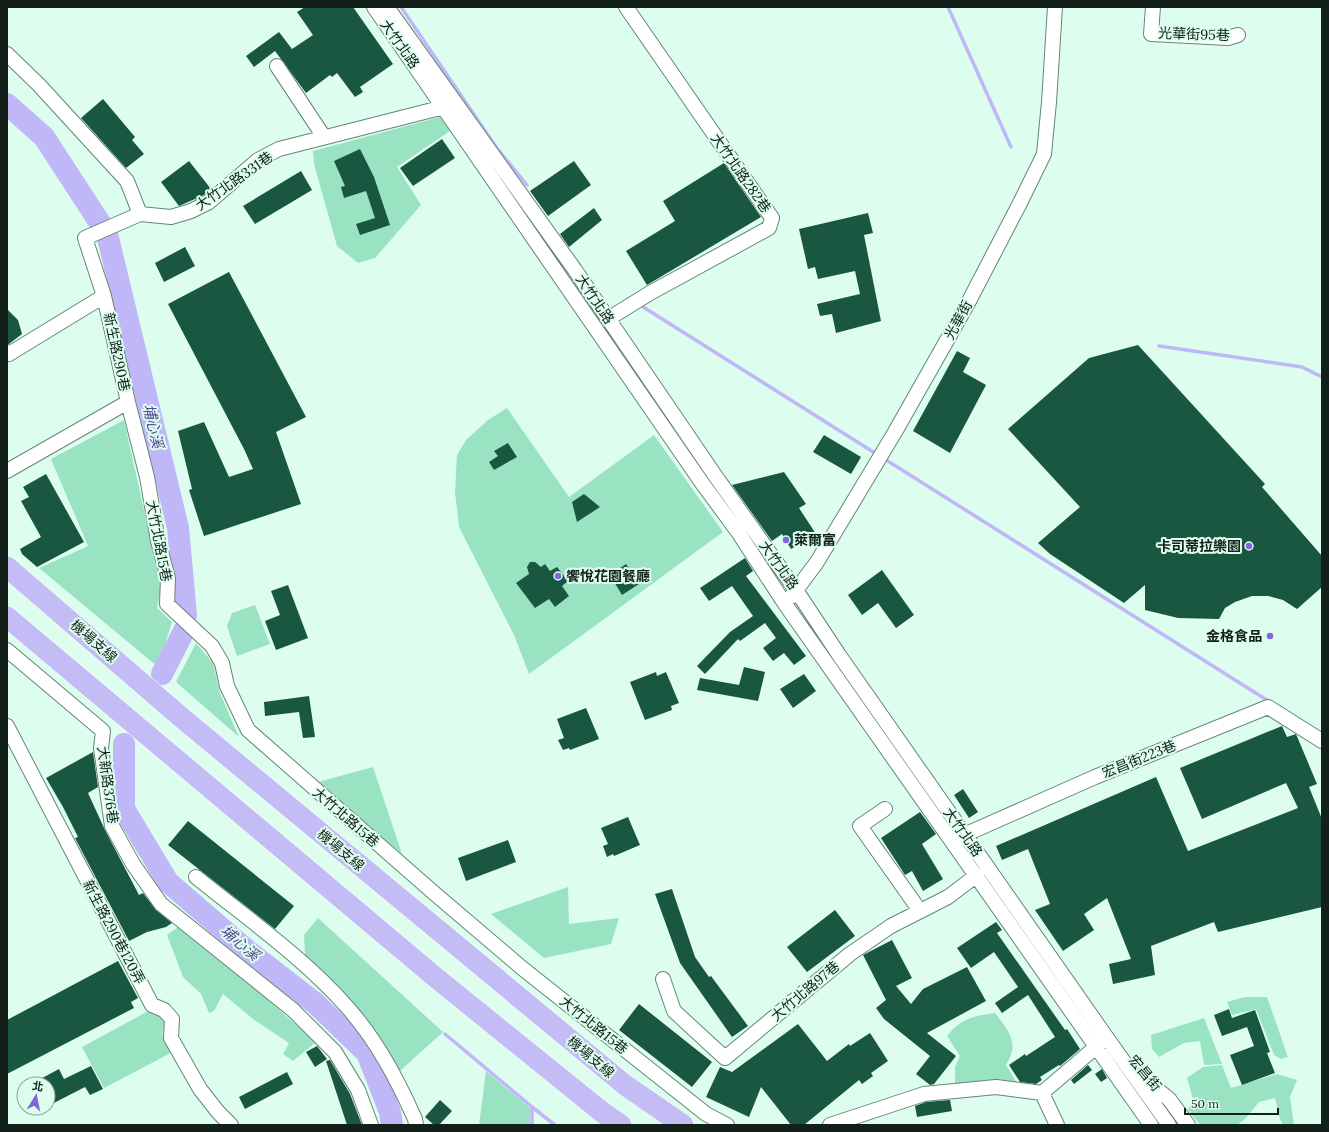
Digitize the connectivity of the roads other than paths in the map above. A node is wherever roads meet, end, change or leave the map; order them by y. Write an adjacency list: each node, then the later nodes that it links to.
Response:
1 (374, 7): 9 (street, 大竹北路)
2 (387, 7): 9 (street, 大竹北路)
3 (626, 7): 14 (street, 大竹北路282巷)
4 (1055, 7): 19 (street, 光華街)
5 (1153, 7): 6 (street, 光華街95巷)
6 (1238, 35)
7 (7, 54): 11 (street)
8 (277, 66): 10 (street)
9 (449, 104): 10 (street, 大竹北路331巷); 14 (street, 大竹北路); 20 (street, 大竹北路)
10 (324, 137): 11 (street, 大竹北路331巷)
11 (140, 214): 12 (street, 大竹北路331巷)
12 (85, 238): 13 (street, 新生路290巷)
13 (104, 296): 15 (street); 16 (street, 新生路290巷)
14 (608, 319): 19 (street, 大竹北路)
15 (7, 352)
16 (128, 402): 17 (street, 新生路290巷); 39 (street, 大竹北路15巷)
17 (7, 471)
18 (7, 567): 38 (highway, 機場支線)
19 (796, 590): 20 (street, 光華街); 26 (street, 大竹北路)
20 (785, 604): 26 (street, 大竹北路)
21 (7, 617): 37 (highway)
22 (7, 650): 35 (street, 大新路376巷)
23 (7, 726): 34 (street, 新生路290巷120弄)
24 (1322, 741): 26 (street, 宏昌街223巷)
25 (886, 809): 29 (street)
26 (959, 839): 27 (street, 大竹北路); 31 (street, 大竹北路)
27 (976, 875): 29 (street, 大竹北路97巷); 32 (street, 大竹北路)
28 (196, 877): 36 (street)
29 (920, 911): 30 (street, 大竹北路97巷)
30 (663, 979)
31 (1107, 1038): 32 (street); 43 (street, 大竹北路); 44 (street, 宏昌街)
32 (1095, 1047): 33 (street); 42 (street, 大竹北路)
33 (1042, 1093): 40 (street); 41 (street)
34 (231, 1125)
35 (371, 1125)
36 (416, 1125)
37 (621, 1125)
38 (682, 1125)
39 (727, 1125)
40 (830, 1125)
41 (1057, 1125)
42 (1151, 1125)
43 (1169, 1125)
44 (1188, 1125)

